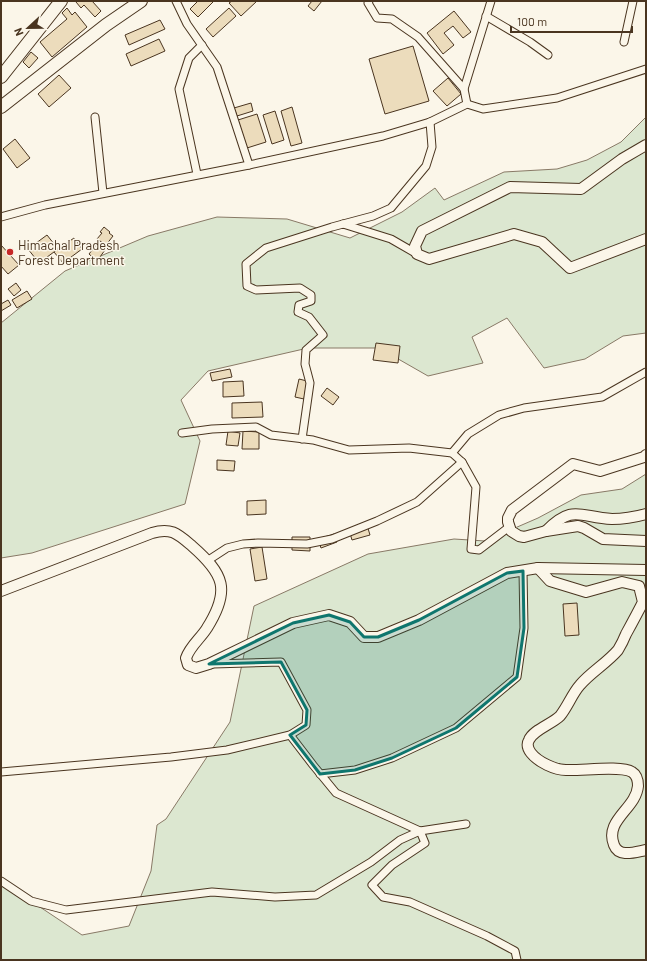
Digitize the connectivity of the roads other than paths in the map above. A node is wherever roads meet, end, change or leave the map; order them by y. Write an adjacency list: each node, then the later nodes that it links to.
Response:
1 (61, 1): 12 (main road)
2 (141, 1): 15 (main road)
3 (176, 1): 9 (street)
4 (369, 1): 13 (street)
5 (491, 1): 7 (street)
6 (633, 1): 8 (street)
7 (486, 16): 10 (street); 13 (street)
8 (624, 42)
9 (202, 45): 19 (street); 20 (street)
10 (548, 55)
11 (646, 70): 14 (street)
12 (1, 77)
13 (464, 89): 14 (street)
14 (467, 104): 17 (street)
15 (1, 107)
16 (95, 117): 21 (street)
17 (430, 122): 19 (street); 23 (street)
18 (646, 145): 25 (street)
19 (249, 165): 20 (street)
20 (197, 174): 21 (street)
21 (103, 193): 22 (street)
22 (1, 217)
23 (343, 224): 25 (street); 28 (street)
24 (646, 239): 25 (street)
25 (417, 254)
26 (646, 372): 29 (street)
27 (182, 433): 28 (street)
28 (302, 439): 29 (street)
29 (452, 453): 31 (street)
30 (646, 455): 33 (street)
31 (462, 462): 33 (street); 36 (street)
32 (646, 514): 34 (street)
33 (509, 527): 34 (street)
34 (546, 532): 35 (street)
35 (646, 540)
36 (207, 561): 40 (street); 41 (street)
37 (538, 568): 38 (street); 39 (street); 47 (street)
38 (646, 570)
39 (523, 571): 41 (street); 44 (street)
40 (1, 591)
41 (208, 664): 42 (street)
42 (290, 734): 43 (street); 44 (street)
43 (1, 772)
44 (320, 774): 46 (street)
45 (466, 824): 46 (street)
46 (420, 831): 48 (street); 49 (street)
47 (646, 850)
48 (1, 881)
49 (517, 960)

